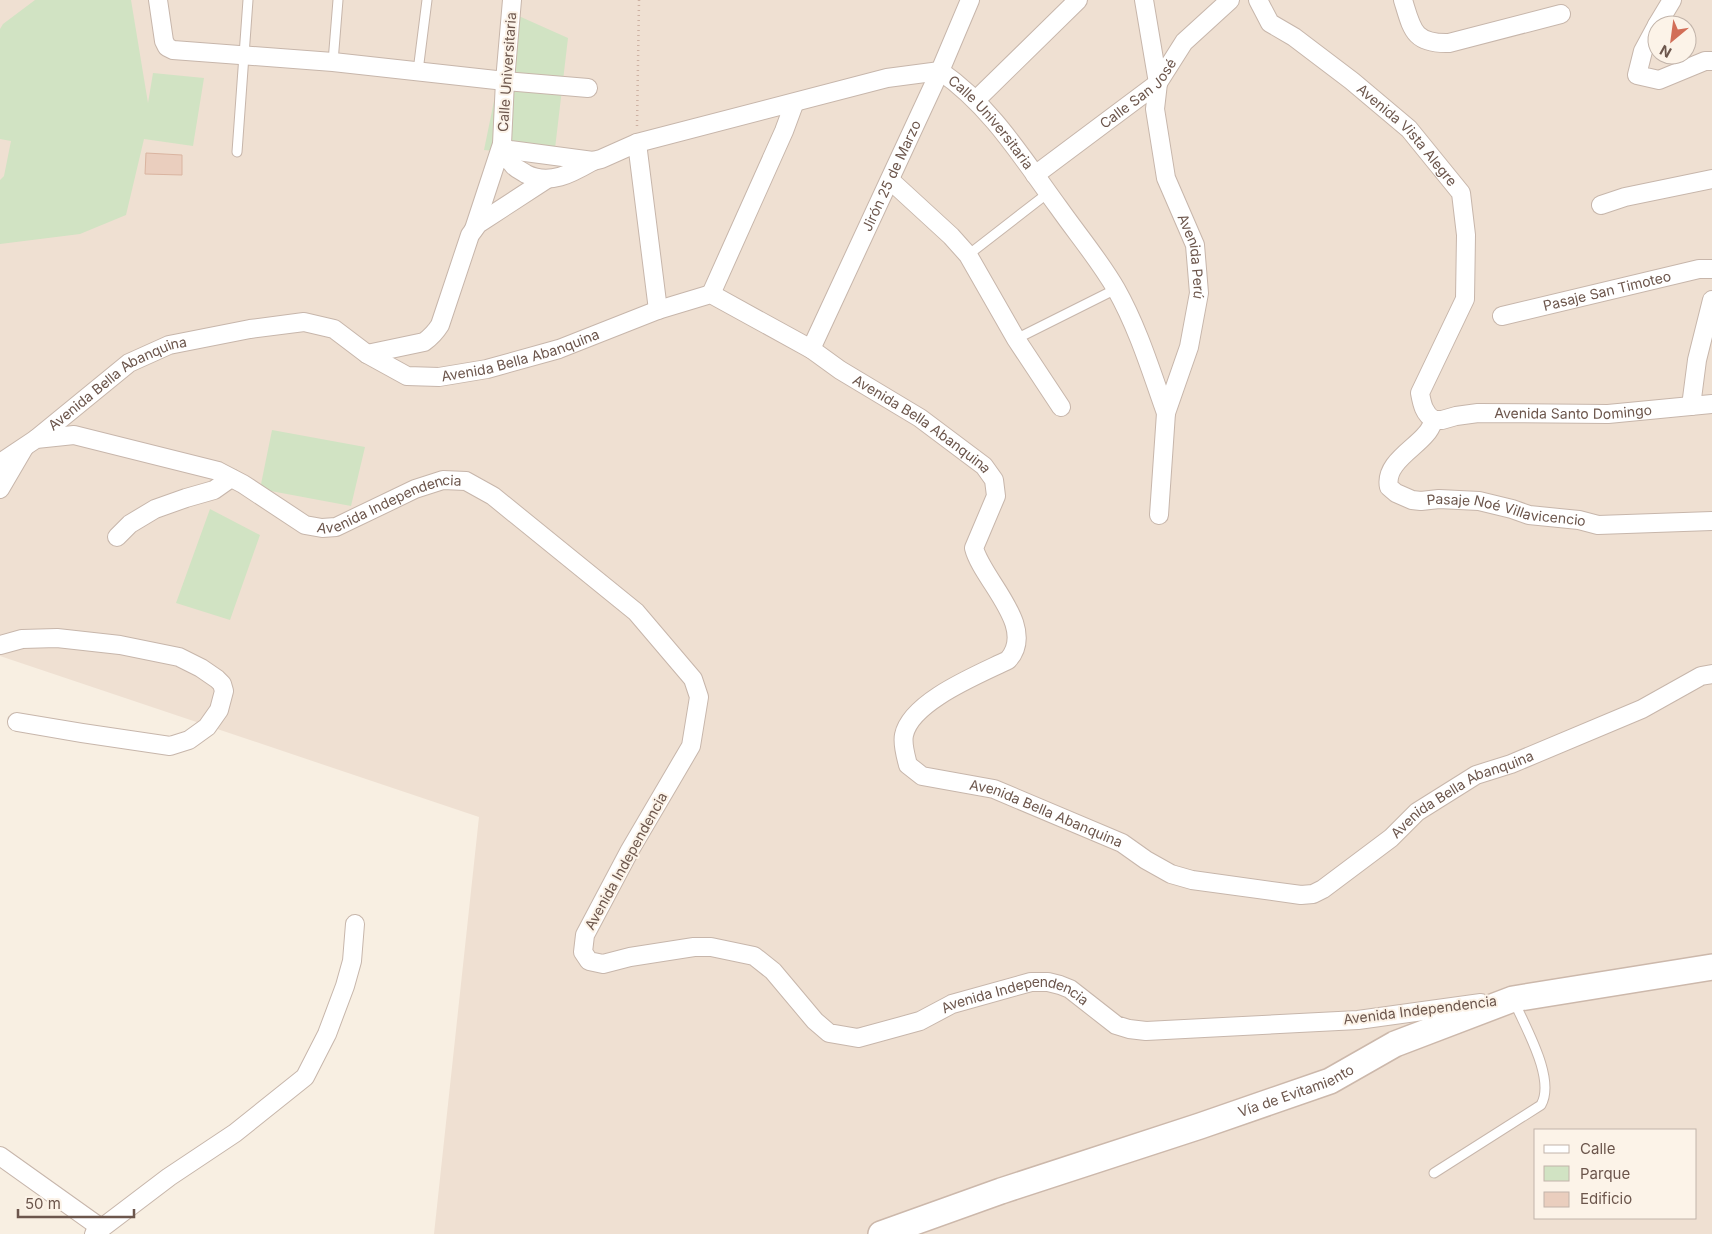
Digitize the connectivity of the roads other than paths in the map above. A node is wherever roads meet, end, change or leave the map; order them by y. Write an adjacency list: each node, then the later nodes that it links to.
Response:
1 (158, 0): 16 (street)
2 (248, 0): 16 (lane)
3 (338, 0): 18 (lane)
4 (427, 0): 21 (lane)
5 (512, 0): 23 (street, Calle Universitaria)
6 (970, 0): 22 (street, Jirón 25 de Marzo)
7 (1078, 0): 26 (street)
8 (1144, 0): 24 (street, Avenida Perú)
9 (1230, 0): 24 (street, Calle San José)
10 (1258, 0): 53 (street, Avenida Vista Alegre)
11 (1402, 0): 13 (street)
12 (1672, 0): 14 (street)
13 (1561, 14)
14 (1663, 15)
15 (1647, 44): 20 (street)
16 (244, 55): 18 (street); 30 (lane)
17 (1712, 61): 19 (street)
18 (333, 62): 21 (street)
19 (1697, 64)
20 (1695, 65)
21 (418, 71): 23 (street)
22 (940, 71): 26 (street, Calle Universitaria); 27 (street, Calle Universitaria); 35 (street, Jirón 25 de Marzo)
23 (505, 81): 25 (street); 28 (street, Calle Universitaria)
24 (1158, 83): 32 (street, Calle San José); 52 (street, Avenida Perú)
25 (588, 88)
26 (976, 100): 32 (street, Calle Universitaria)
27 (794, 104): 29 (street, Calle Universitaria); 42 (street)
28 (502, 144): 31 (street, Calle Universitaria); 33 (street, Calle Universitaria); 38 (street, Calle Universitaria)
29 (637, 144): 31 (street, Calle Universitaria); 44 (street)
30 (237, 152)
31 (592, 161): 33 (street, Calle Universitaria)
32 (1035, 175): 36 (street, Calle Universitaria)
33 (547, 179): 38 (street, Calle Universitaria)
34 (1712, 179): 37 (street)
35 (890, 180): 39 (street); 47 (street, Jirón 25 de Marzo)
36 (1048, 193): 39 (lane); 41 (street, Calle Universitaria)
37 (1601, 205)
38 (474, 229): 48 (street, Calle Universitaria)
39 (968, 255): 46 (street)
40 (1712, 269): 45 (street, Pasaje San Timoteo)
41 (1116, 289): 46 (lane); 52 (street, Calle Universitaria)
42 (711, 294): 44 (street, Avenida Bella Abanquina); 47 (street, Avenida Bella Abanquina)
43 (1712, 300): 50 (street)
44 (658, 310): 48 (street, Avenida Bella Abanquina)
45 (1502, 316)
46 (1016, 339): 51 (street)
47 (811, 349): 62 (street, Avenida Bella Abanquina)
48 (367, 354): 54 (street, Avenida Bella Abanquina)
49 (1712, 404): 50 (street, Avenida Santo Domingo)
50 (1691, 406): 53 (street, Avenida Santo Domingo)
51 (1061, 407)
52 (1166, 413): 58 (street, Avenida Perú)
53 (1434, 420): 59 (street, Pasaje Noé Villavicencio)
54 (31, 442): 55 (street, Avenida Bella Abanquina); 56 (street, Avenida Independencia); 57 (street)
55 (0, 463)
56 (231, 478): 60 (street); 66 (street, Avenida Independencia)
57 (0, 489)
58 (1160, 515)
59 (1712, 521)
60 (117, 536)
61 (0, 645): 63 (street)
62 (1712, 674)
63 (17, 722)
64 (355, 924): 69 (street)
65 (1712, 967): 66 (main road, Vía de Evitamiento)
66 (1512, 999): 68 (lane); 70 (main road, Vía de Evitamiento)
67 (0, 1156): 69 (street)
68 (1434, 1173)
69 (98, 1231)
70 (881, 1234)

